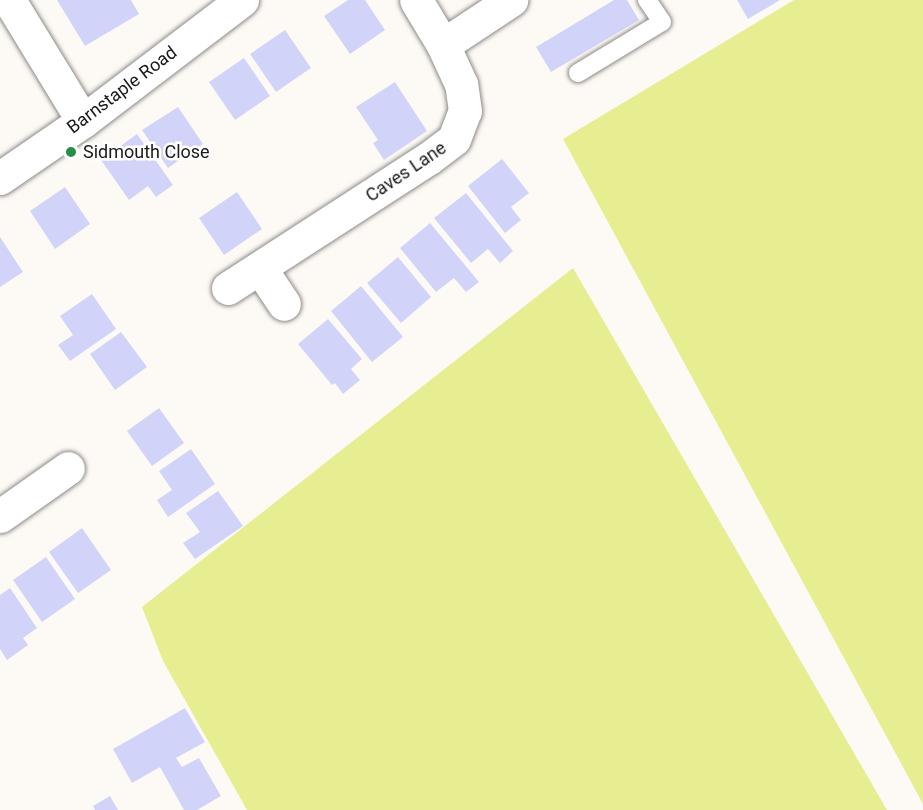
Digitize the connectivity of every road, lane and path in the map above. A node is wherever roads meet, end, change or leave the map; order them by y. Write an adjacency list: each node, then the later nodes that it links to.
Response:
1 (9, 0): 8 (street)
2 (242, 0): 8 (street, Barnstaple Road)
3 (416, 0): 6 (street, Caves Lane)
4 (512, 0): 6 (street)
5 (647, 0): 7 (lane)
6 (443, 45): 10 (street, Caves Lane)
7 (578, 73)
8 (83, 121): 9 (street, Barnstaple Road)
9 (0, 178)
10 (260, 268): 11 (street, Caves Lane); 12 (street)
11 (228, 288)
12 (284, 304)
13 (68, 468): 14 (street)
14 (0, 516)

